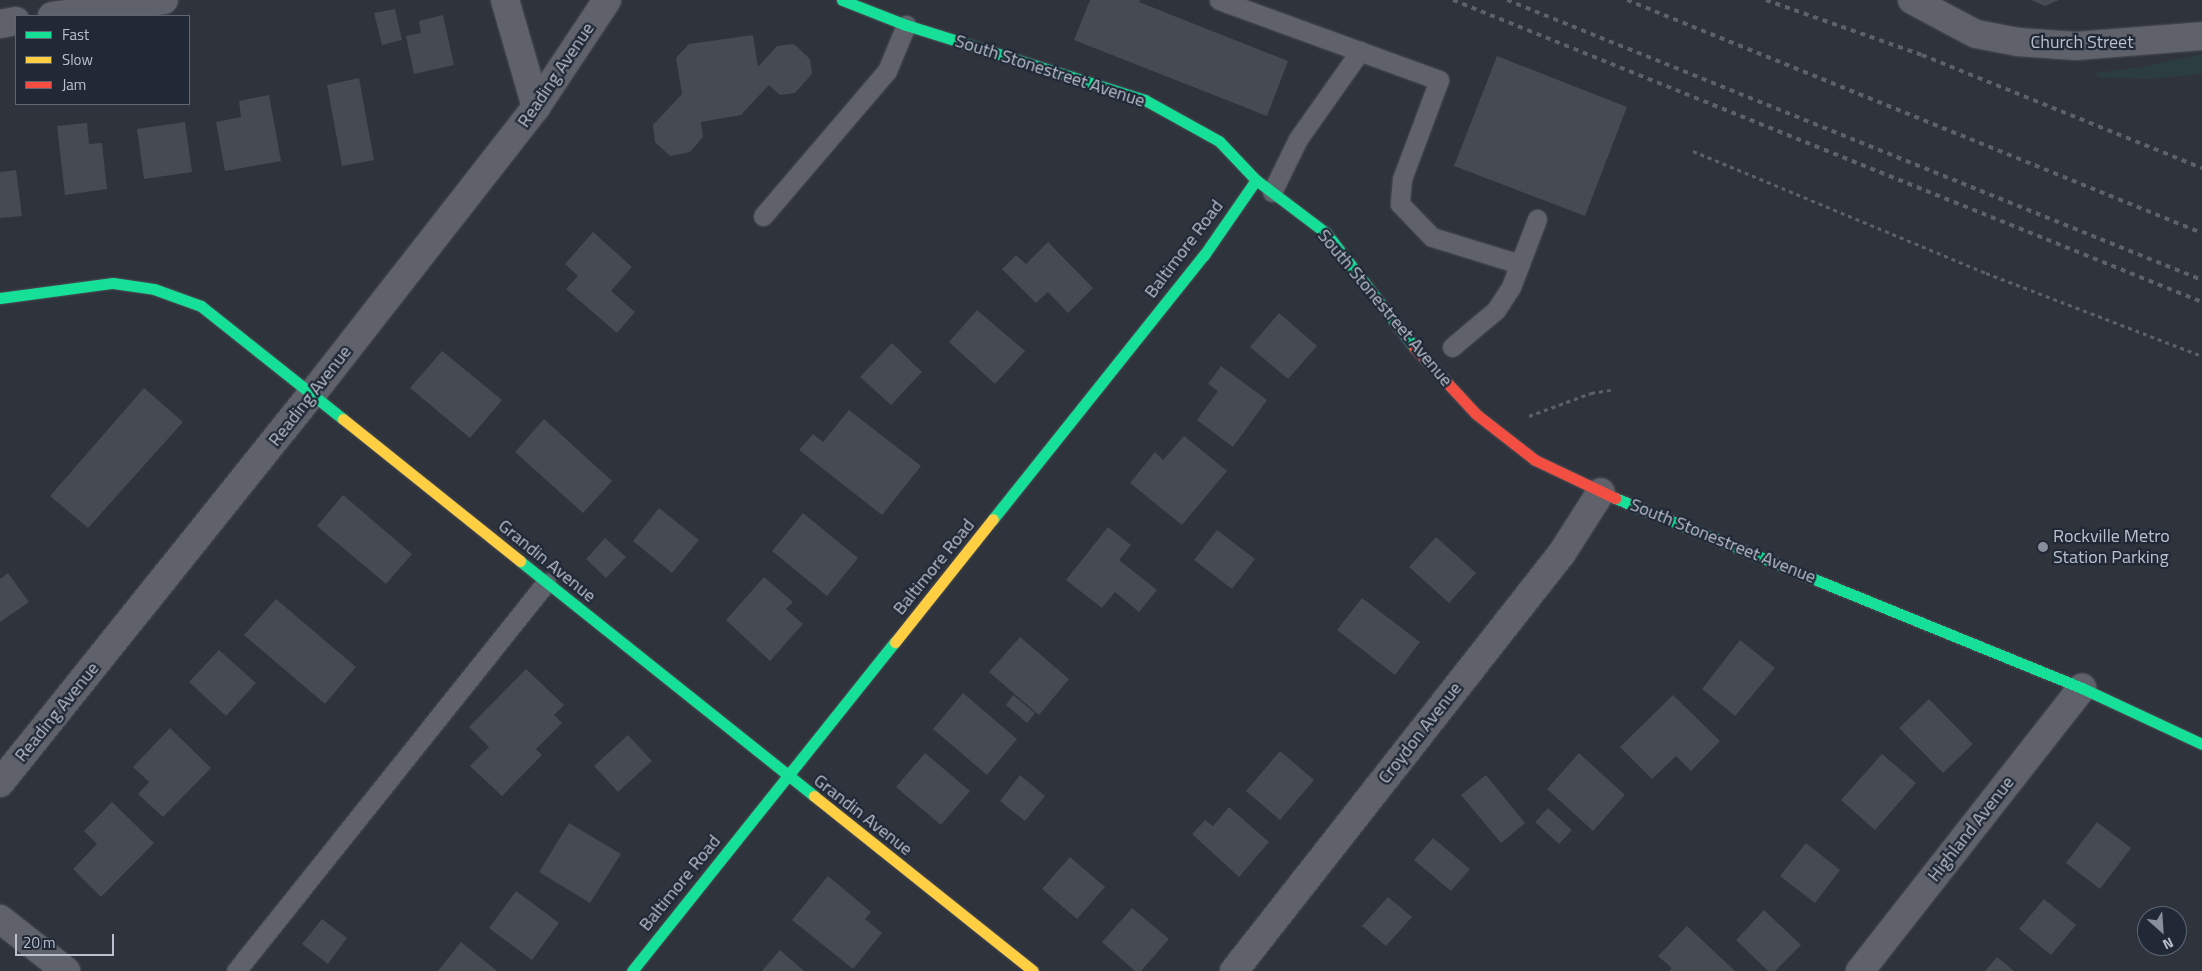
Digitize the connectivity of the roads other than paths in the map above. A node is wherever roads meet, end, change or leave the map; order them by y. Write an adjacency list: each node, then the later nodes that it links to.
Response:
1 (164, 0): 7 (street)
2 (505, 0): 13 (street)
3 (606, 0): 13 (street, Reading Avenue)
4 (842, 0): 10 (street, South Stonestreet Avenue)
5 (1219, 0): 12 (lane)
6 (1912, 0): 11 (street, Church Street)
7 (59, 15)
8 (15, 22): 9 (street)
9 (0, 24)
10 (906, 25): 14 (street, South Stonestreet Avenue); 16 (lane)
11 (2202, 36)
12 (1360, 51): 15 (lane); 18 (lane)
13 (536, 107): 21 (street, Reading Avenue)
14 (1256, 180): 15 (street, South Stonestreet Avenue); 26 (street, Baltimore Road)
15 (1272, 192): 22 (street, South Stonestreet Avenue)
16 (763, 216)
17 (1536, 219): 18 (lane)
18 (1520, 264): 20 (lane)
19 (0, 298): 21 (street, Grandin Avenue)
20 (1452, 347)
21 (312, 394): 23 (street, Grandin Avenue); 27 (street, Reading Avenue)
22 (1601, 492): 24 (street, South Stonestreet Avenue); 33 (street, Croydon Avenue)
23 (546, 582): 26 (street, Grandin Avenue); 30 (lane)
24 (2082, 688): 25 (street, South Stonestreet Avenue); 34 (street, Highland Avenue)
25 (2202, 744)
26 (788, 778): 31 (street, Baltimore Road); 32 (street, Grandin Avenue)
27 (0, 783)
28 (0, 919): 29 (street)
29 (66, 971)
30 (236, 971)
31 (632, 971)
32 (1033, 971)
33 (1234, 971)
34 (1860, 971)

